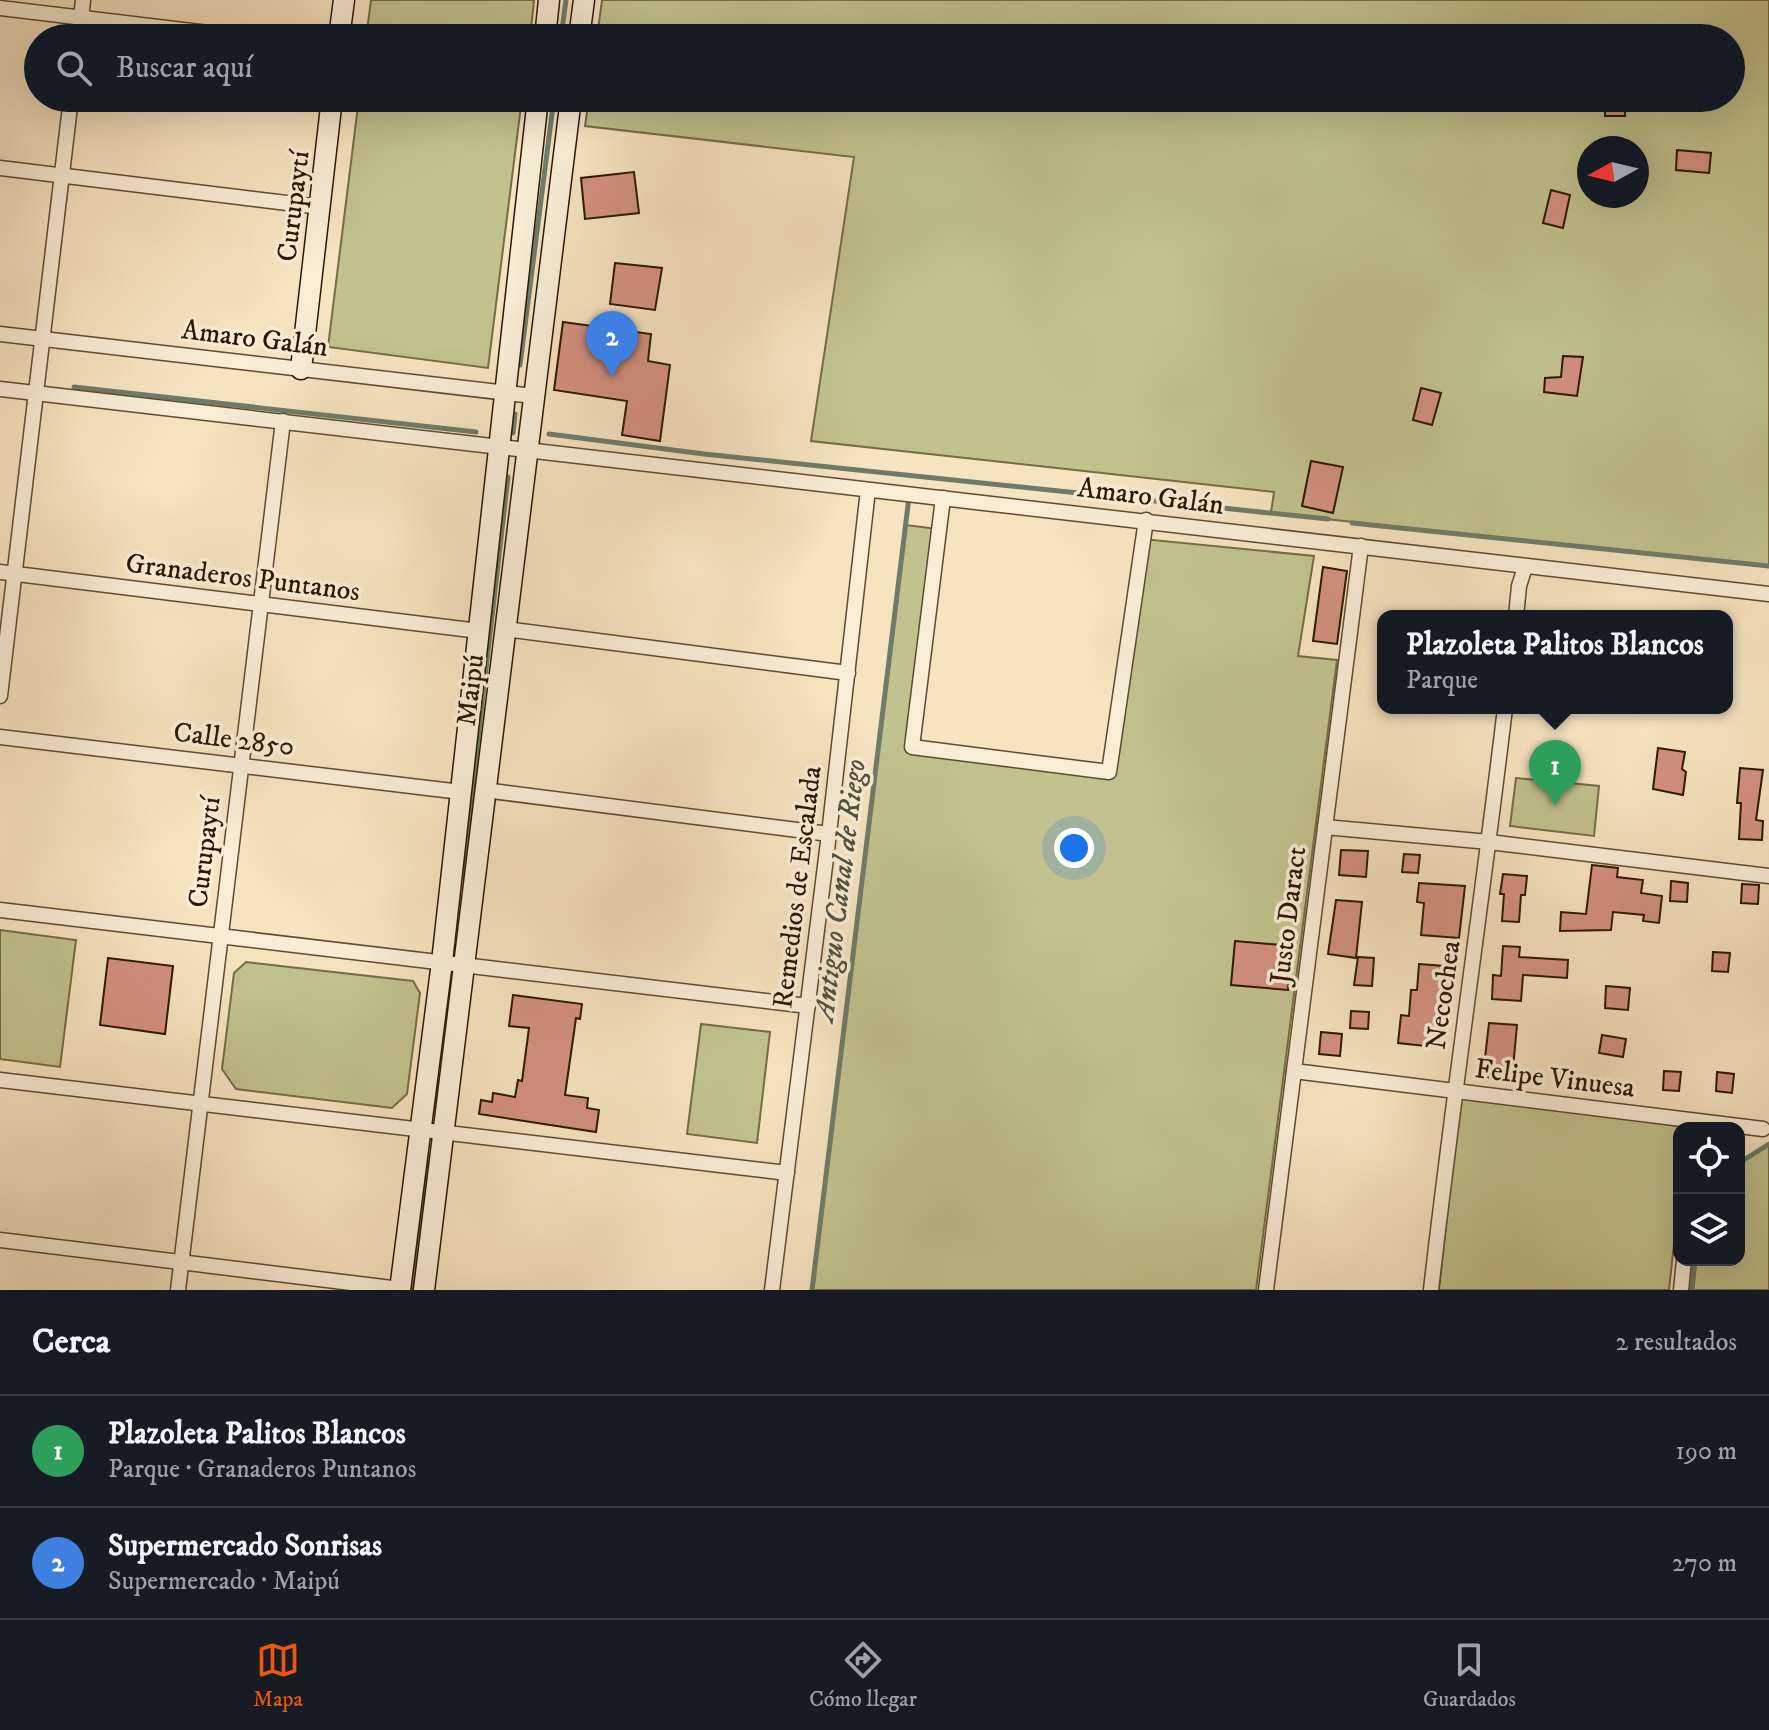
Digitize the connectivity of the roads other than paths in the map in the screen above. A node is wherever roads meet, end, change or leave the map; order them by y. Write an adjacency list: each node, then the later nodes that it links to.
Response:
1 (83, 0): 6 (street)
2 (344, 0): 9 (street)
3 (549, 0): 10 (street)
4 (584, 0): 11 (street)
5 (0, 8): 6 (street)
6 (81, 18): 7 (street); 8 (street)
7 (80, 24)
8 (132, 24)
9 (341, 24)
10 (546, 24)
11 (581, 24)
12 (69, 112): 17 (street)
13 (330, 112): 18 (street, Curupaytí)
14 (536, 112): 24 (street, Maipú)
15 (569, 112): 25 (street, Maipú)
16 (0, 168): 17 (street)
17 (62, 176): 18 (street); 20 (street)
18 (320, 207): 21 (street, Curupaytí)
19 (0, 334): 20 (street, Amaro Galán)
20 (43, 338): 21 (street, Amaro Galán); 23 (street)
21 (301, 369): 24 (street, Amaro Galán)
22 (0, 389): 23 (street)
23 (36, 393): 26 (street); 34 (street)
24 (505, 393): 25 (street, Amaro Galán); 27 (street, Maipú)
25 (533, 396): 28 (street, Maipú)
26 (283, 421): 27 (street); 36 (street, Curupaytí)
27 (499, 446): 28 (street, Amaro Galán); 39 (street, Maipú)
28 (526, 450): 29 (street, Amaro Galán); 38 (street, Maipú)
29 (868, 490): 30 (street, Amaro Galán); 40 (street, Remedios de Escalada)
30 (943, 498): 31 (street, Amaro Galán); 31 (street)
31 (1146, 520): 32 (street, Amaro Galán)
32 (1361, 546): 33 (street, Amaro Galán); 47 (street, Justo Daract)
33 (1525, 567): 35 (street, Amaro Galán); 37 (street)
34 (7, 573): 36 (street, Granaderos Puntanos); 41 (street)
35 (1769, 594)
36 (260, 604): 39 (street, Granaderos Puntanos); 44 (street, Curupaytí)
37 (1517, 610)
38 (505, 629): 40 (street); 45 (street, Maipú)
39 (479, 631): 46 (street, Maipú)
40 (848, 673): 48 (street, Remedios de Escalada)
41 (0, 696)
42 (1504, 714): 49 (street, Necochea)
43 (0, 737): 44 (street, Calle 2850)
44 (242, 765): 46 (street, Calle 2850); 52 (street, Curupaytí)
45 (484, 790): 48 (street); 54 (street, Maipú)
46 (461, 792): 53 (street, Maipú)
47 (1325, 827): 49 (street); 56 (street, Justo Daract)
48 (829, 834): 55 (street, Remedios de Escalada)
49 (1489, 842): 50 (street); 58 (street, Necochea)
50 (1769, 876)
51 (0, 910): 52 (street)
52 (221, 936): 53 (street); 59 (street, Curupaytí)
53 (442, 962): 54 (street); 62 (street, Maipú)
54 (463, 965): 55 (street); 64 (street, Maipú)
55 (808, 1006): 65 (street, Remedios de Escalada)
56 (1294, 1071): 58 (street, Felipe Vinuesa); 73 (street, Justo Daract)
57 (0, 1080): 59 (street)
58 (1454, 1090): 60 (street, Felipe Vinuesa); 74 (street, Necochea)
59 (200, 1102): 62 (street); 67 (street, Curupaytí)
60 (1684, 1122)
61 (1745, 1128): 63 (street, Felipe Vinuesa)
62 (421, 1129): 64 (street); 69 (street, Maipú)
63 (1763, 1129)
64 (443, 1131): 65 (street); 71 (street, Maipú)
65 (787, 1173): 72 (street, Remedios de Escalada)
66 (0, 1240): 67 (street)
67 (181, 1262): 69 (street); 70 (street, Curupaytí)
68 (1683, 1266): 75 (street)
69 (400, 1289)
70 (178, 1290)
71 (425, 1290)
72 (772, 1290)
73 (1266, 1290)
74 (1431, 1290)
75 (1681, 1290)

